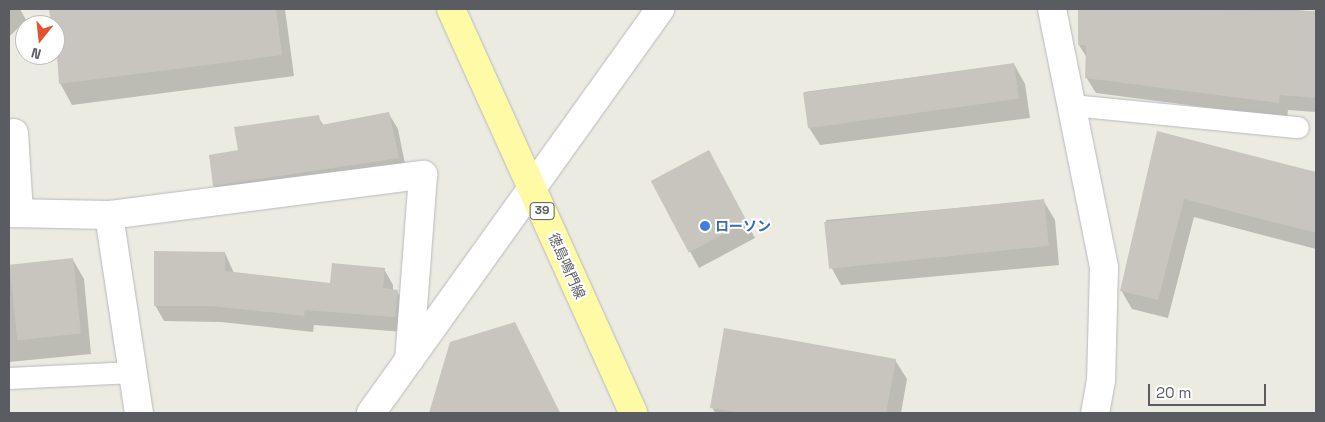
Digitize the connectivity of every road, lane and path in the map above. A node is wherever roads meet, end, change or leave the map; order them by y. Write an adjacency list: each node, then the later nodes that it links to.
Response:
1 (451, 9): 7 (main road, 徳島鳴門線 / 39)
2 (660, 9): 7 (street)
3 (1052, 9): 4 (street)
4 (1072, 105): 5 (lane); 16 (street)
5 (1298, 127)
6 (14, 133): 8 (street)
7 (532, 190): 10 (street); 15 (main road, 徳島鳴門線 / 39)
8 (14, 213): 9 (street)
9 (110, 215): 10 (street); 11 (street)
10 (409, 360): 14 (street)
11 (133, 372): 12 (lane); 13 (street)
12 (9, 378)
13 (139, 413)
14 (370, 413)
15 (633, 413)
16 (1095, 413)

